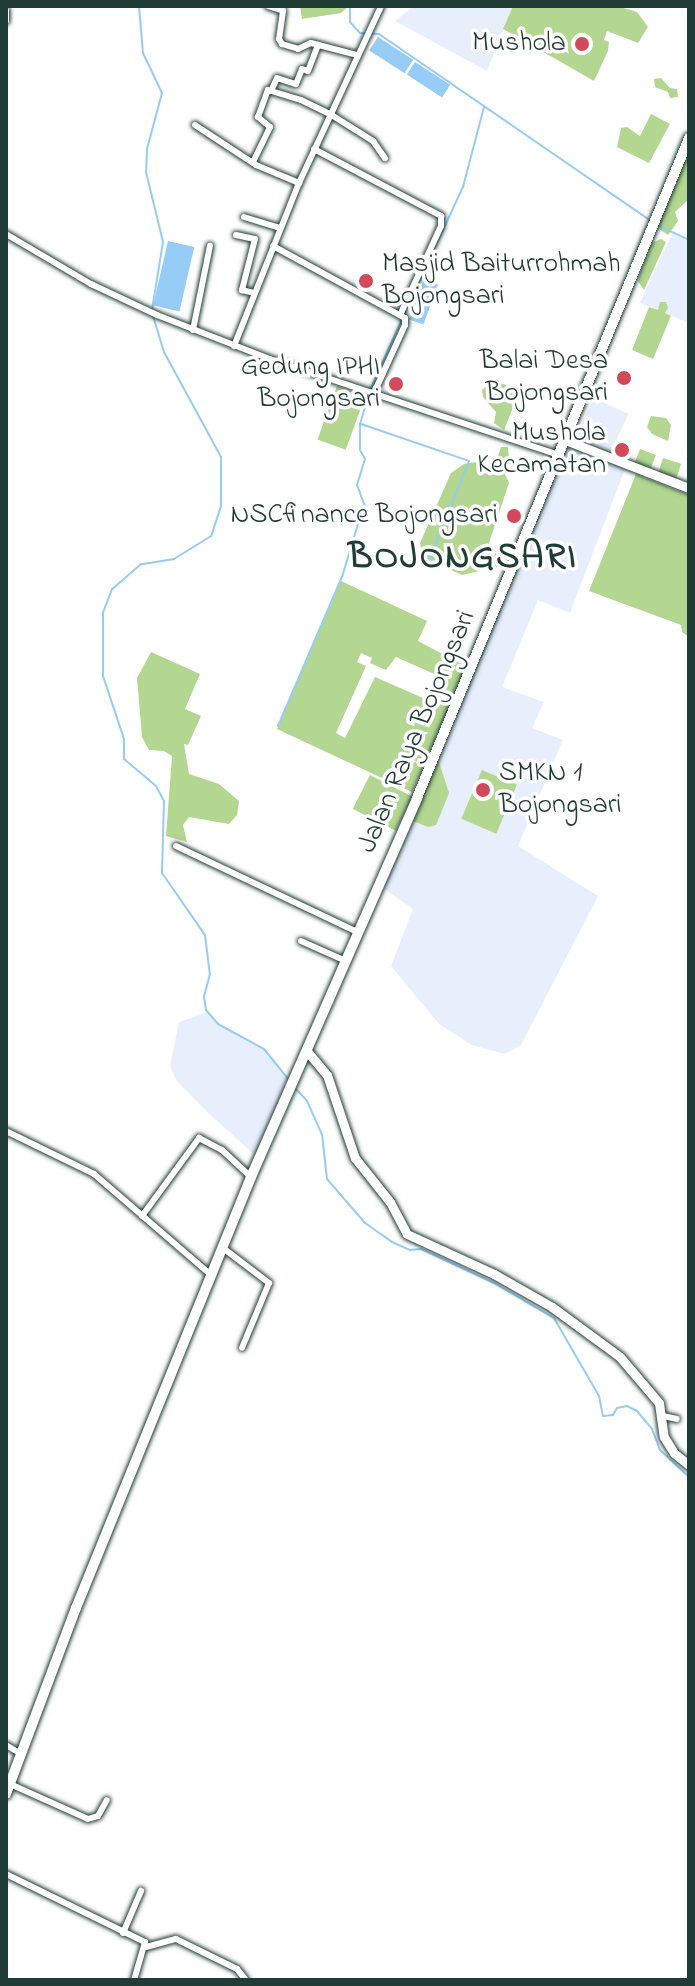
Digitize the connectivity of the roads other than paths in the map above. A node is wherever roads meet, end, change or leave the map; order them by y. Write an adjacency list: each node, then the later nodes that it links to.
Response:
1 (268, 6): 5 (street)
2 (381, 6): 6 (street)
3 (6, 10): 4 (street)
4 (6, 21)
5 (318, 45): 6 (street); 7 (street)
6 (357, 55): 8 (street)
7 (271, 91): 8 (street); 13 (street)
8 (330, 114): 11 (street); 12 (street)
9 (195, 125): 13 (street)
10 (689, 138): 26 (main road, Jalan Raya Bojongsari)
11 (314, 149): 14 (street); 22 (street)
12 (385, 158)
13 (253, 162): 14 (street)
14 (299, 183): 16 (street)
15 (244, 217): 16 (street)
16 (280, 228): 20 (street)
17 (6, 234): 23 (street)
18 (236, 235): 21 (street)
19 (210, 246): 23 (street)
20 (273, 246): 21 (street); 22 (street)
21 (254, 293): 24 (street)
22 (402, 316): 25 (street)
23 (193, 330): 24 (street)
24 (234, 346): 25 (street)
25 (371, 392): 27 (street)
26 (565, 440): 27 (main road, Jalan Raya Bojongsari); 28 (street)
27 (559, 455): 30 (main road, Jalan Raya Bojongsari)
28 (689, 488)
29 (176, 846): 30 (street)
30 (359, 933): 32 (main road, Jalan Raya Bojongsari)
31 (301, 941): 32 (street)
32 (346, 961): 33 (main road, Jalan Raya Bojongsari)
33 (306, 1050): 35 (main road, Jalan Raya Bojongsari); 40 (street)
34 (6, 1131): 36 (street)
35 (251, 1177): 36 (street); 37 (main road, Jalan Raya Bojongsari)
36 (142, 1216): 38 (street)
37 (223, 1248): 38 (main road, Jalan Raya Bojongsari); 39 (street)
38 (212, 1276): 44 (main road, Jalan Raya Bojongsari)
39 (242, 1348)
40 (665, 1416): 41 (street); 42 (street)
41 (677, 1419)
42 (689, 1465)
43 (6, 1745): 44 (street)
44 (21, 1754): 45 (main road, Jalan Raya Bojongsari)
45 (8, 1789): 46 (street)
46 (107, 1800)
47 (6, 1874): 49 (street)
48 (141, 1891): 49 (street)
49 (123, 1933): 50 (street)
50 (146, 1947): 51 (street); 52 (street)
51 (134, 1980)
52 (246, 1980)

